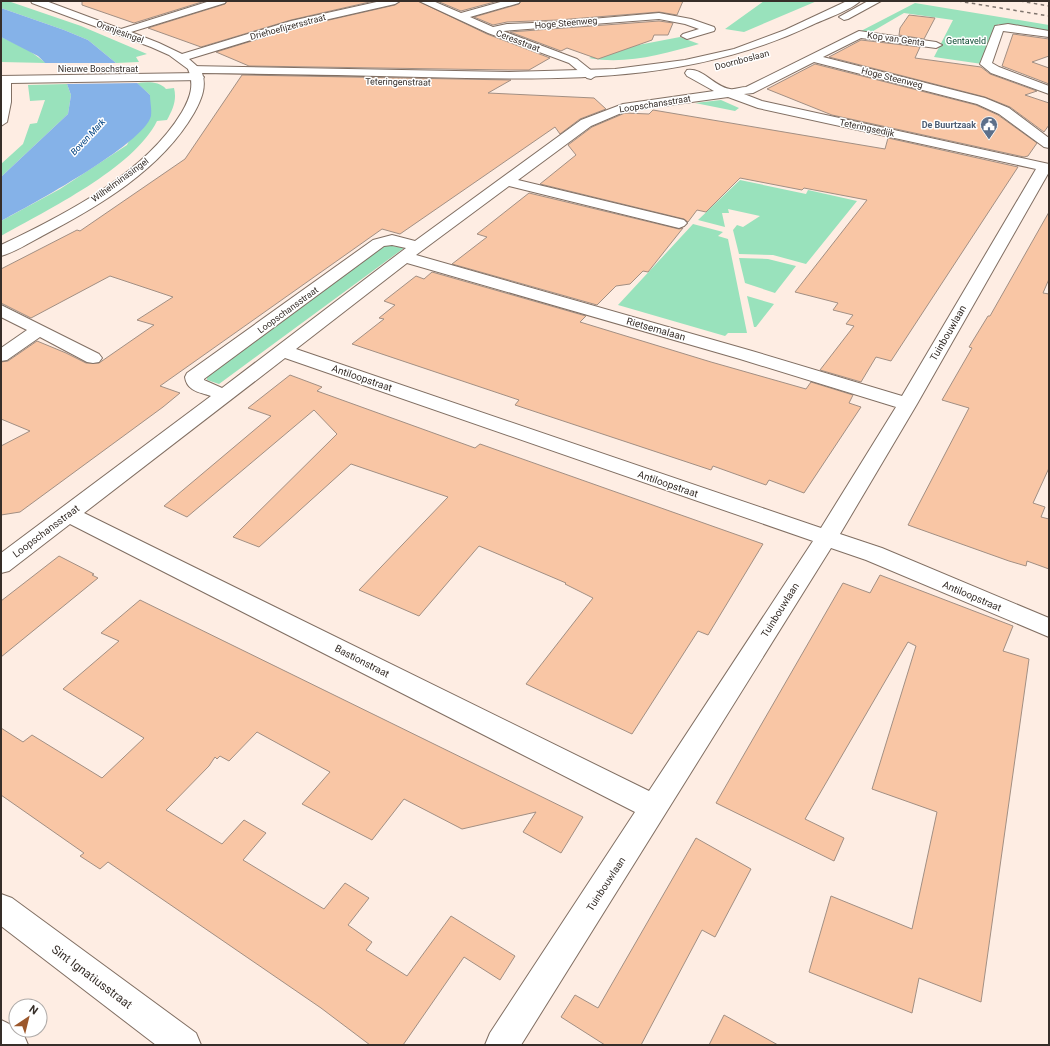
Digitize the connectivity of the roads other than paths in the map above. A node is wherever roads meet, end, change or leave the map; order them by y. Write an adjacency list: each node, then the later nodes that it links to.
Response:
1 (36, 1): 11 (street, Oranjesingel)
2 (221, 1): 11 (street)
3 (395, 1): 16 (street, Driehoefijzersstraat)
4 (424, 1): 8 (street, Ceresstraat)
5 (516, 1): 9 (street)
6 (855, 1): 22 (street, Doornboslaan)
7 (876, 1): 14 (street)
8 (443, 5): 9 (street, Ceresstraat)
9 (459, 17): 10 (street, Ceresstraat)
10 (492, 31): 13 (street, Hoge Steenweg); 22 (street, Ceresstraat)
11 (121, 32): 16 (street, Oranjesingel)
12 (1049, 34): 23 (street)
13 (687, 36)
14 (790, 44)
15 (936, 45): 17 (street, Kop van Genta)
16 (182, 58): 19 (street, Oranjesingel)
17 (813, 58): 24 (street); 26 (street, Hoge Steenweg)
18 (752, 59): 20 (street, Doornboslaan)
19 (196, 73): 21 (street, Nieuwe Boschstraat); 22 (street, Teteringenstraat); 30 (street, Wilhelminasingel)
20 (691, 73): 22 (street, Doornboslaan); 24 (street, Teteringsedijk)
21 (2, 76): 25 (street)
22 (594, 78)
23 (1049, 90)
24 (729, 94): 27 (street, Teteringsedijk); 28 (street, Loopschansstraat)
25 (1, 122)
26 (1049, 144)
27 (1046, 168): 38 (street, Tuinbouwlaan)
28 (506, 181): 29 (street); 31 (street, Loopschansstraat)
29 (679, 224)
30 (1, 251)
31 (411, 251): 34 (street, Loopschansstraat); 37 (street, Loopschansstraat); 38 (street, Rietsemalaan)
32 (1, 310): 33 (street)
33 (39, 330): 35 (street); 36 (street)
34 (283, 351): 37 (street, Loopschansstraat); 40 (street, Antiloopstraat)
35 (1, 356)
36 (93, 358)
37 (225, 395): 39 (street, Loopschansstraat)
38 (907, 404): 40 (street, Tuinbouwlaan)
39 (69, 514): 41 (street, Loopschansstraat); 43 (street, Bastionstraat)
40 (826, 538): 42 (street, Antiloopstraat); 43 (street, Tuinbouwlaan)
41 (1, 566)
42 (1049, 628)
43 (655, 808): 48 (street, Tuinbouwlaan)
44 (1, 908): 47 (street, Sint Ignatiusstraat)
45 (1, 1037): 46 (street)
46 (11, 1045)
47 (184, 1045)
48 (502, 1045)

